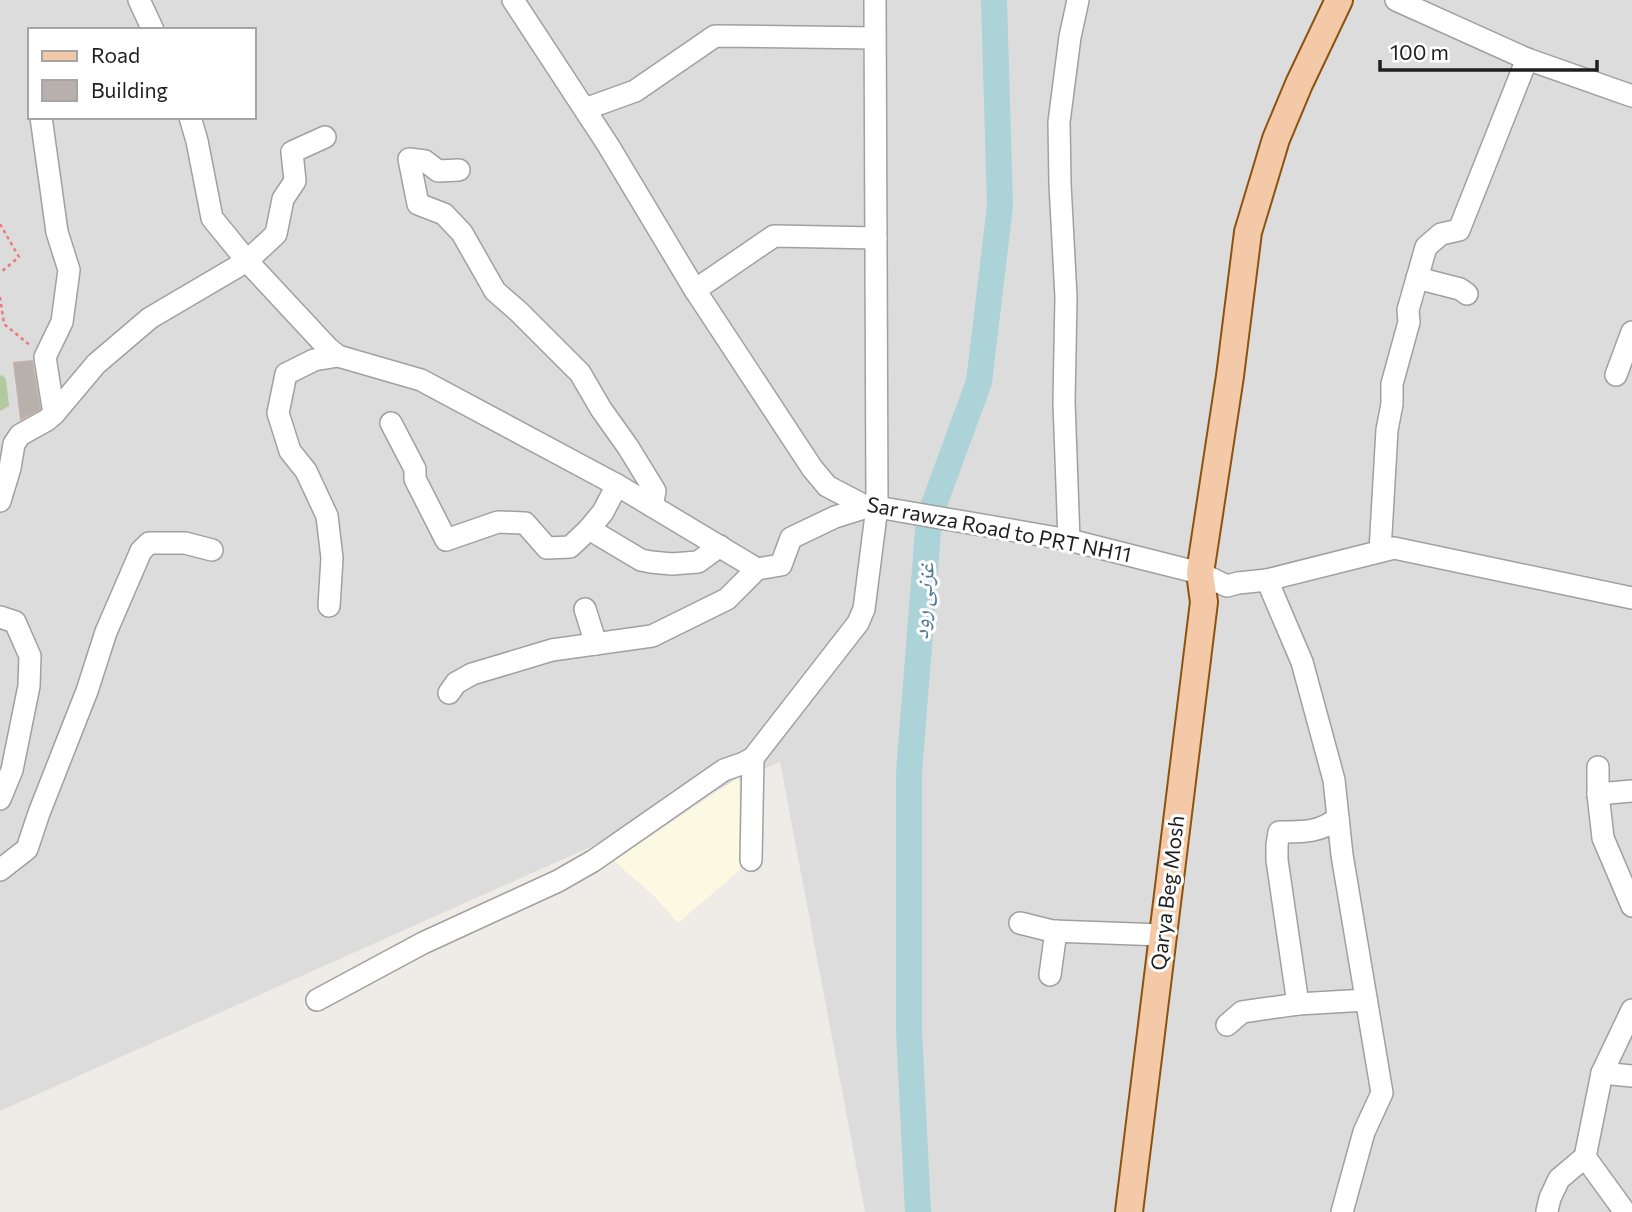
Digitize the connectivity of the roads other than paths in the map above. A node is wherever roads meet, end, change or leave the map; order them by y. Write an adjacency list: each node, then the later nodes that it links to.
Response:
1 (139, 0): 7 (street)
2 (513, 0): 11 (street, Sar rawza Road to PRT NH11)
3 (875, 0): 8 (street)
4 (1078, 0): 31 (street)
5 (1339, 0): 36 (main road)
6 (1396, 0): 9 (street)
7 (152, 28)
8 (875, 38): 11 (street); 16 (street)
9 (1527, 59): 10 (street); 18 (street)
10 (1629, 88)
11 (585, 109): 19 (street, Sar rawza Road to PRT NH11)
12 (41, 119): 24 (street)
13 (190, 119): 17 (street)
14 (325, 136): 17 (street)
15 (458, 170): 28 (street)
16 (876, 238): 19 (street); 29 (street)
17 (247, 261): 22 (street); 24 (street)
18 (1417, 278): 20 (street); 34 (street)
19 (695, 290): 29 (street, Sar rawza Road to PRT NH11)
20 (1467, 294)
21 (1632, 332): 23 (street)
22 (338, 356): 26 (street); 39 (street)
23 (1616, 375)
24 (54, 414): 27 (street)
25 (391, 422): 30 (street)
26 (617, 485): 28 (street); 30 (street)
27 (0, 501)
28 (653, 506): 32 (street)
29 (878, 508): 31 (street, Sar rawza Road to PRT NH11); 35 (street); 44 (street)
30 (589, 529): 32 (street)
31 (1069, 540): 36 (street, Sar rawza Road to PRT NH11)
32 (720, 547): 35 (street)
33 (212, 550): 51 (street)
34 (1380, 551): 37 (street, Sar rawza Road to PRT NH11); 38 (street, Sar rawza Road to PRT NH11)
35 (757, 569): 42 (street)
36 (1200, 573): 37 (street, Sar rawza Road to PRT NH11); 55 (main road, Qarya Beg Mosh)
37 (1267, 580): 49 (street)
38 (1632, 598)
39 (329, 606)
40 (585, 609): 42 (street)
41 (0, 617): 48 (street)
42 (596, 644): 43 (street)
43 (449, 693)
44 (753, 758): 50 (street); 57 (street)
45 (1598, 767): 47 (street)
46 (1632, 791): 47 (street)
47 (1598, 794): 52 (street)
48 (0, 799)
49 (1338, 818): 58 (street); 59 (street)
50 (751, 860)
51 (0, 870)
52 (1632, 906)
53 (1020, 923): 54 (street)
54 (1056, 931): 55 (street); 56 (street)
55 (1163, 935): 66 (main road, Qarya Beg Mosh)
56 (1050, 975)
57 (317, 1000)
58 (1366, 1000): 59 (street); 67 (street)
59 (1298, 1004): 61 (street)
60 (1632, 1010): 62 (street)
61 (1227, 1025)
62 (1602, 1073): 63 (street); 64 (street)
63 (1632, 1076)
64 (1585, 1157): 65 (street); 68 (street)
65 (1547, 1211)
66 (1129, 1212)
67 (1342, 1212)
68 (1625, 1212)

